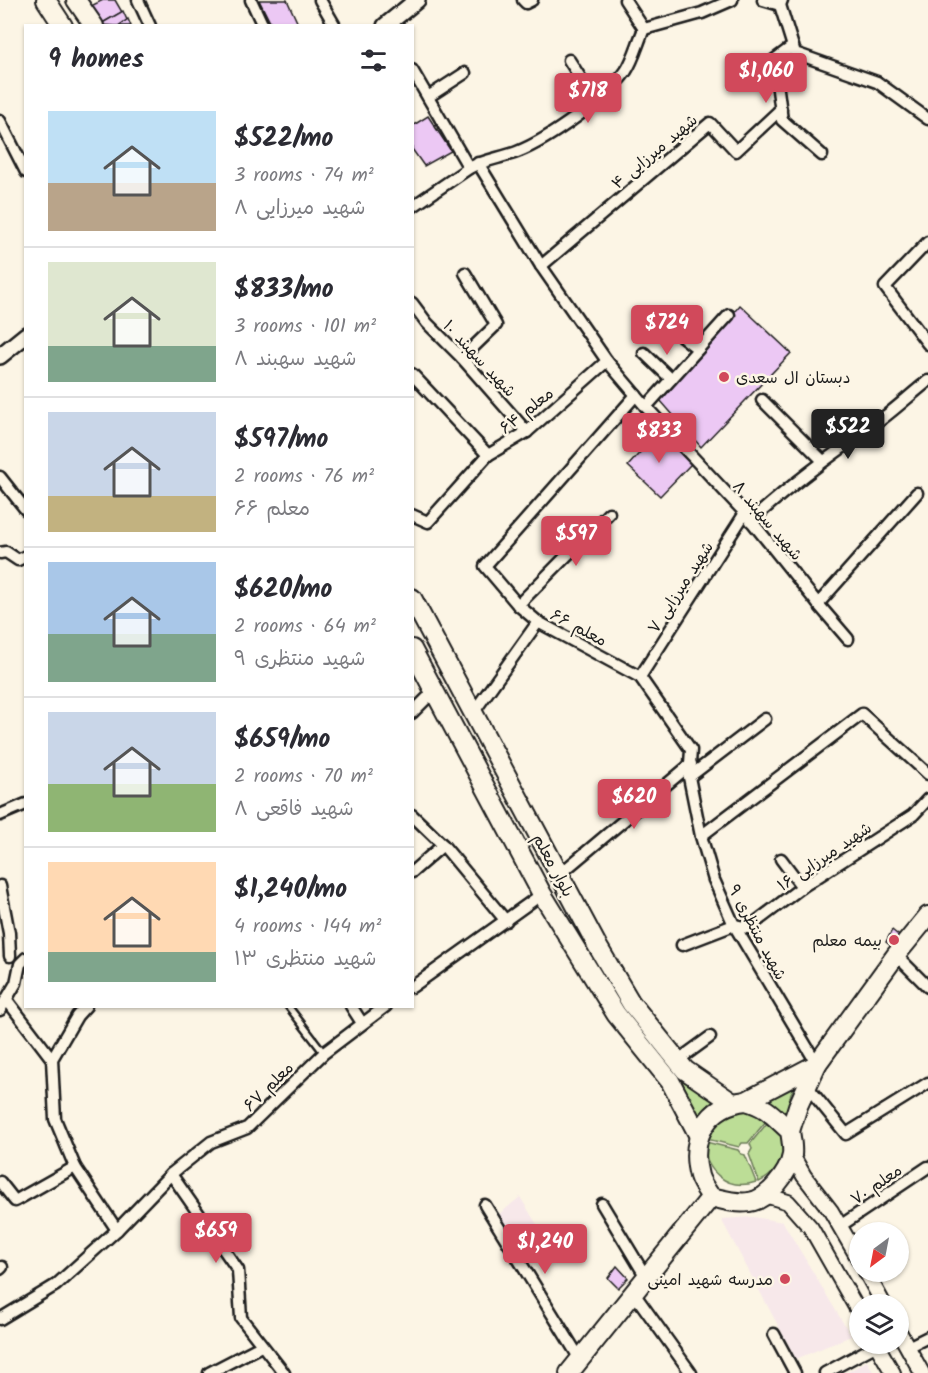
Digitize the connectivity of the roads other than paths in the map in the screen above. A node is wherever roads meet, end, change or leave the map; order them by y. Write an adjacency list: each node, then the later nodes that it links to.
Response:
1 (46, 0): 13 (main road)
2 (76, 0): 14 (main road)
3 (138, 0): 15 (street)
4 (251, 0): 16 (street)
5 (320, 0): 17 (street)
6 (417, 0): 18 (main road)
7 (523, 0): 8 (street)
8 (532, 0)
9 (625, 0): 19 (street)
10 (732, 0): 19 (street)
11 (763, 0): 12 (street)
12 (781, 2): 20 (street)
13 (62, 24)
14 (92, 24)
15 (149, 24)
16 (262, 24)
17 (334, 24)
18 (387, 24)
19 (644, 28): 25 (street)
20 (793, 46): 26 (street); 27 (street)
21 (569, 60): 25 (street)
22 (414, 73): 24 (street, شهید سهبند ۸)
23 (465, 73): 24 (street)
24 (428, 97): 30 (street, شهید سهبند ۸)
25 (595, 101): 30 (street)
26 (781, 109): 29 (street); 34 (street, شهید میرزایی ۴)
27 (928, 119)
28 (0, 121): 31 (street)
29 (822, 155)
30 (473, 166): 32 (street); 34 (street, شهید سهبند ۸)
31 (24, 168)
32 (414, 206)
33 (928, 242): 40 (street)
34 (541, 266): 45 (street, شهید سهبند ۸)
35 (465, 273): 44 (street)
36 (414, 306): 44 (street, شهید سهبند ۱۰)
37 (729, 315): 41 (street)
38 (669, 326): 41 (street)
39 (24, 337): 43 (main road)
40 (928, 344)
41 (698, 349): 47 (street)
42 (644, 353): 47 (street)
43 (0, 356)
44 (462, 358): 52 (street, شهید سهبند ۱۰)
45 (608, 361): 49 (street, شهید سهبند ۸); 52 (street, معلم ۶۴)
46 (414, 376): 53 (street)
47 (671, 380): 51 (street)
48 (928, 381): 54 (street, شهید میرزایی ۷)
49 (636, 395): 51 (street, شهید سهبند ۸); 65 (street)
50 (762, 400): 54 (street)
51 (646, 407): 60 (street, شهید سهبند ۸)
52 (527, 432): 53 (street, معلم ۶۴)
53 (488, 455): 59 (street, معلم ۶۴)
54 (823, 461): 60 (street, شهید میرزایی ۷)
55 (0, 477): 57 (street)
56 (917, 493): 64 (street)
57 (22, 498)
58 (609, 513): 65 (street)
59 (414, 516)
60 (748, 517): 64 (street, شهید سهبند ۸); 69 (street, شهید میرزایی ۷)
61 (0, 553): 62 (street)
62 (24, 557)
63 (414, 602): 72 (main road, بلوار معلم)
64 (818, 604): 67 (street, شهید سهبند ۸)
65 (518, 605): 66 (street)
66 (538, 622): 69 (street, معلم ۶۶); 72 (street, معلم ۶۶)
67 (848, 639)
68 (414, 653): 70 (main road, بلوار معلم)
69 (640, 677): 74 (street, شهید منتظری ۹)
70 (435, 690): 71 (street); 88 (main road, بلوار معلم)
71 (414, 710)
72 (473, 713): 85 (main road, بلوار معلم)
73 (765, 719): 76 (street)
74 (691, 764): 76 (street, شهید منتظری ۹); 85 (street)
75 (928, 774): 81 (street)
76 (689, 777): 81 (street, شهید منتظری ۹)
77 (928, 799): 87 (street, شهید میرزایی ۱۶)
78 (24, 805): 79 (street)
79 (0, 815)
80 (414, 817): 82 (street)
81 (701, 836): 91 (street, شهید منتظری ۹)
82 (443, 845): 84 (street); 90 (street)
83 (781, 859): 87 (street)
84 (414, 870)
85 (560, 874): 108 (main road, بلوار معلم)
86 (0, 886): 94 (street)
87 (802, 887): 91 (street, شهید میرزایی ۱۶)
88 (542, 894): 90 (street); 114 (main road, بلوار معلم)
89 (928, 916): 93 (main road)
90 (506, 921): 96 (street)
91 (734, 925): 92 (street, شهید میرزایی ۱۶); 109 (street, شهید منتظری ۹)
92 (682, 945)
93 (896, 955): 97 (street); 109 (main road)
94 (5, 959): 95 (street)
95 (23, 961): 98 (street)
96 (414, 986)
97 (928, 987)
98 (7, 1000): 103 (street); 107 (street)
99 (84, 1008): 107 (street)
100 (290, 1008): 106 (lane)
101 (352, 1008): 104 (street)
102 (383, 1008): 104 (street, معلم ۶۷)
103 (0, 1010)
104 (362, 1023): 106 (street, معلم ۶۷)
105 (710, 1037): 108 (street)
106 (324, 1053): 118 (street, معلم ۶۷)
107 (52, 1059): 116 (street)
108 (677, 1061): 112 (main road, بلوار معلم)
109 (817, 1064): 111 (main road); 112 (main road)
110 (928, 1083): 111 (street)
111 (807, 1086): 113 (main road)
112 (740, 1102): 113 (main road); 114 (main road)
113 (790, 1131): 115 (main road)
114 (699, 1136): 121 (main road)
115 (792, 1155): 120 (main road); 124 (street)
116 (75, 1167): 119 (street); 125 (street)
117 (928, 1167): 124 (street, معلم ۷۰)
118 (171, 1174): 125 (street, معلم ۶۷); 133 (street)
119 (0, 1182)
120 (765, 1196): 121 (main road); 129 (street)
121 (711, 1197): 127 (main road)
122 (602, 1204): 127 (street)
123 (485, 1205): 138 (street)
124 (840, 1226): 126 (street)
125 (117, 1230): 130 (street, معلم ۶۷)
126 (849, 1242)
127 (646, 1276): 128 (main road)
128 (633, 1292): 138 (main road); 141 (street)
129 (849, 1295)
130 (0, 1320)
131 (774, 1334): 142 (street)
132 (928, 1337): 134 (street)
133 (261, 1346): 139 (street); 140 (street)
134 (909, 1346)
135 (909, 1349): 145 (street)
136 (860, 1354): 143 (street)
137 (882, 1354): 144 (street)
138 (574, 1369)
139 (209, 1373)
140 (284, 1373)
141 (691, 1373)
142 (795, 1373)
143 (825, 1373)
144 (893, 1373)
145 (922, 1373)

